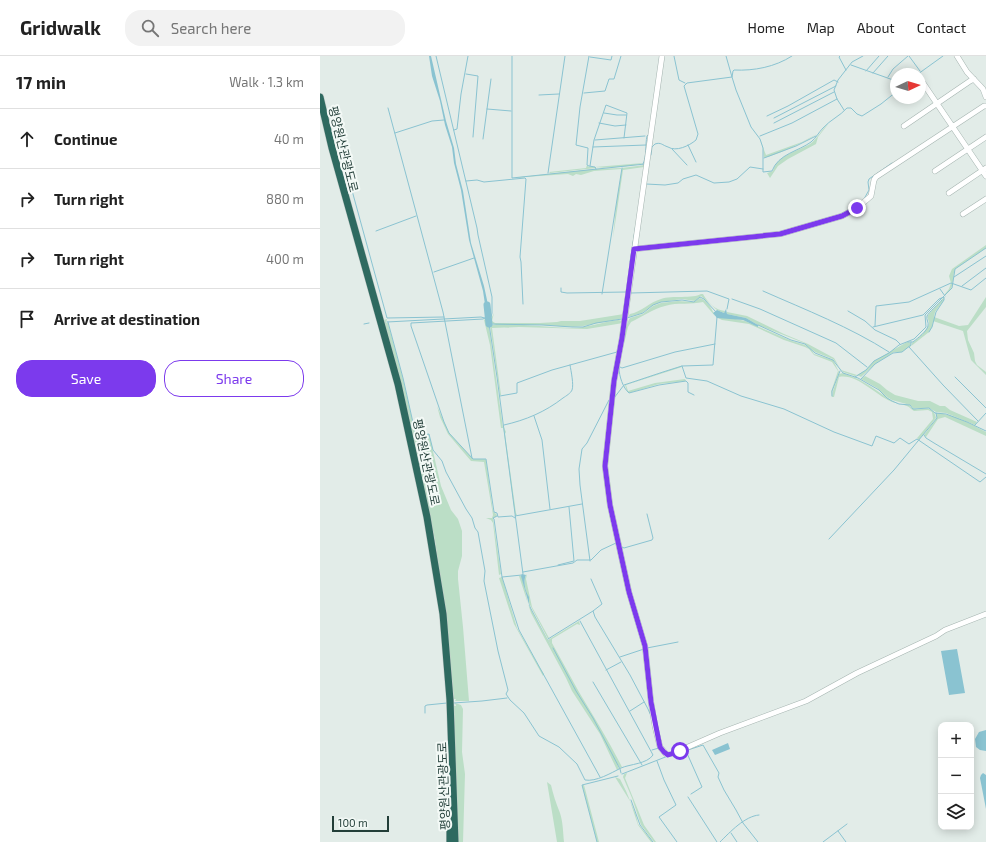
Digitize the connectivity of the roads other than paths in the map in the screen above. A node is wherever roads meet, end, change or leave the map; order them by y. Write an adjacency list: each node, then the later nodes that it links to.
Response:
1 (662, 56): 20 (street)
2 (957, 56): 3 (street)
3 (974, 79): 6 (street); 7 (street)
4 (926, 89): 7 (street)
5 (320, 97): 22 (highway, 평양원산관광도로)
6 (986, 97)
7 (936, 104): 10 (street); 11 (street)
8 (986, 106): 11 (street)
9 (320, 117): 22 (highway)
10 (904, 126)
11 (952, 127): 13 (street); 20 (street)
12 (986, 137): 13 (street)
13 (967, 149): 14 (street); 15 (street)
14 (984, 170): 16 (street); 17 (street)
15 (935, 171)
16 (986, 176)
17 (949, 193)
18 (986, 199): 19 (street)
19 (964, 214)
20 (634, 249): 21 (street)
21 (986, 614)
22 (448, 703): 23 (highway); 24 (highway, 평양원산관광도로)
23 (450, 842)
24 (455, 842)

